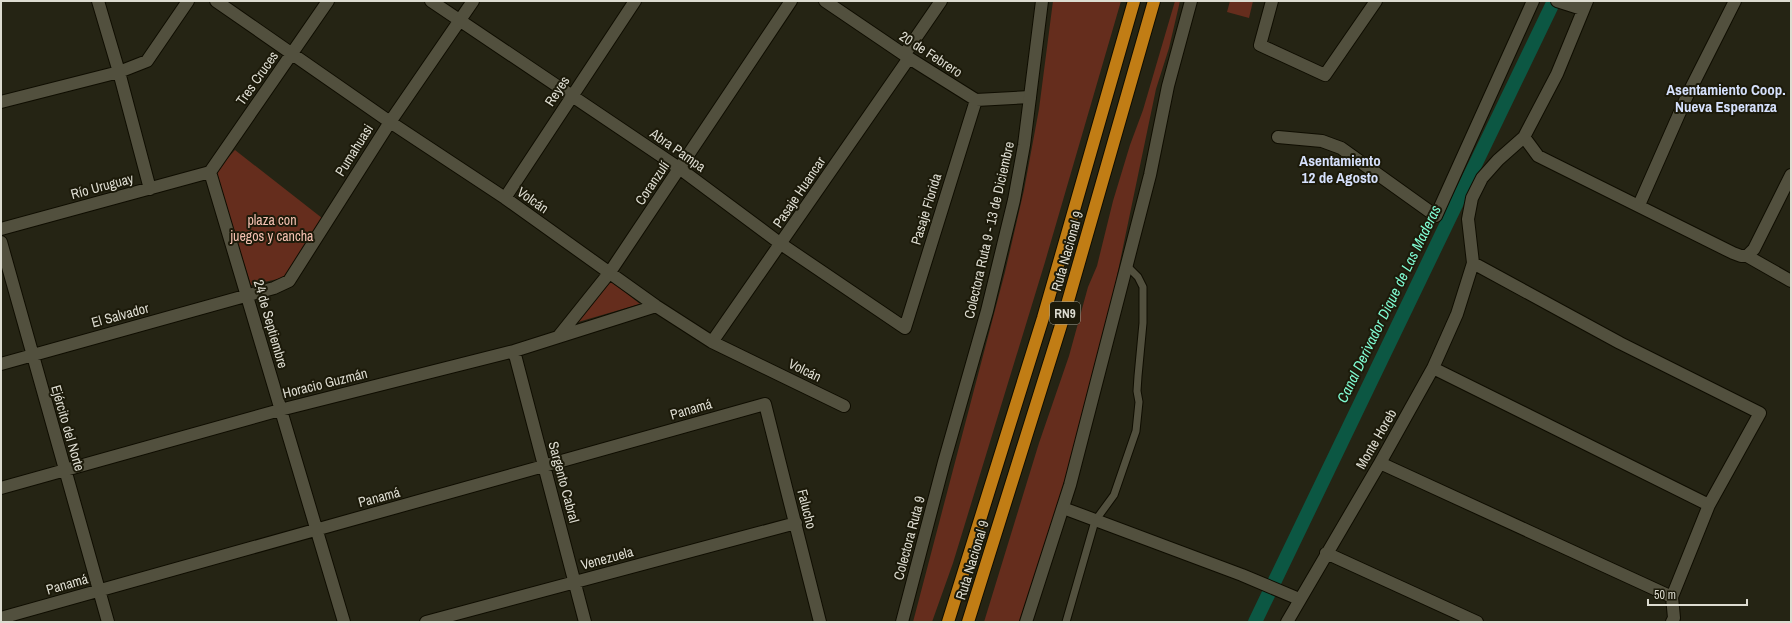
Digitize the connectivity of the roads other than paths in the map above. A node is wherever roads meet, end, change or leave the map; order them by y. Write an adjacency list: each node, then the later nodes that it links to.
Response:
1 (98, 1): 24 (street)
2 (188, 1): 24 (street)
3 (216, 1): 22 (street, Volcán)
4 (328, 1): 22 (street, Tres Cruces)
5 (431, 1): 21 (street, Abra Pampa)
6 (473, 1): 21 (street, Pumahuasi)
7 (635, 1): 25 (street, Reyes)
8 (791, 1): 32 (street, Coranzulí)
9 (825, 1): 23 (street, 20 de Febrero)
10 (941, 1): 23 (street, Pasaje Huancar)
11 (1042, 1): 26 (street, Colectora Ruta 9 - 13 de Diciembre)
12 (1134, 1): 80 (highway, Ruta Nacional 9 / RN9)
13 (1154, 1): 81 (highway, Ruta Nacional 9 / RN9)
14 (1190, 1): 43 (street)
15 (1272, 1): 18 (street)
16 (1533, 1): 30 (street)
17 (1735, 1): 37 (street)
18 (1373, 2)
19 (1559, 2): 20 (street)
20 (1584, 5): 31 (street)
21 (458, 20): 25 (street, Abra Pampa); 29 (street, Pumahuasi)
22 (292, 54): 29 (street, Volcán); 33 (street, Tres Cruces)
23 (906, 56): 27 (street, 20 de Febrero); 40 (street, Pasaje Huancar)
24 (119, 72): 28 (street); 35 (street)
25 (572, 95): 32 (street, Abra Pampa); 36 (street, Reyes)
26 (1030, 98): 27 (street); 58 (street, Colectora Ruta 9 - 13 de Diciembre)
27 (976, 100): 48 (street, Pasaje Florida)
28 (1, 102)
29 (390, 122): 36 (street, Volcán); 46 (street, Pumahuasi)
30 (1278, 137)
31 (1524, 137): 37 (street); 42 (street)
32 (680, 168): 40 (street, Abra Pampa); 44 (street, Coranzulí)
33 (210, 172): 35 (street, Río Uruguay); 46 (street, 24 de Septiembre)
34 (1791, 175): 41 (street)
35 (150, 189): 38 (street, Río Uruguay)
36 (505, 198): 44 (street, Volcán)
37 (1639, 205): 41 (street)
38 (1, 229)
39 (1, 242): 52 (street, Ejército del Norte)
40 (782, 244): 48 (street, Abra Pampa); 50 (street, Pasaje Huancar)
41 (1747, 256): 45 (street)
42 (1473, 263): 54 (street, Monte Horeb); 63 (street)
43 (1126, 264): 64 (street); 65 (lane)
44 (610, 272): 47 (street, Volcán); 49 (street, Coranzulí)
45 (1791, 282)
46 (247, 296): 52 (street, El Salvador); 57 (street, 24 de Septiembre)
47 (656, 306): 49 (street, Horacio Guzmán); 50 (street, Volcán)
48 (905, 328)
49 (558, 337): 51 (street, Horacio Guzmán)
50 (712, 342): 56 (street, Volcán)
51 (514, 351): 57 (street, Horacio Guzmán); 60 (street, Sargento Cabral)
52 (32, 355): 53 (street, El Salvador); 61 (street, Ejército del Norte)
53 (1, 364)
54 (1433, 368): 59 (street, Monte Horeb); 63 (street)
55 (765, 404): 60 (street, Panamá); 66 (street, Falucho)
56 (844, 406)
57 (280, 410): 61 (street, Horacio Guzmán); 67 (street, 24 de Septiembre)
58 (944, 462): 79 (street, Colectora Ruta 9)
59 (1380, 464): 68 (street, Monte Horeb); 71 (street)
60 (544, 466): 67 (street, Panamá); 69 (street, Sargento Cabral)
61 (65, 471): 62 (street, Horacio Guzmán); 70 (street, Ejército del Norte)
62 (1, 488)
63 (1709, 505): 71 (street)
64 (1063, 508): 65 (street); 82 (street)
65 (1095, 521): 72 (street); 83 (lane)
66 (796, 523): 69 (street, Venezuela); 78 (street, Falucho)
67 (316, 530): 70 (street, Panamá); 75 (street, 24 de Septiembre)
68 (1326, 552): 72 (street, Monte Horeb); 85 (street)
69 (575, 582): 76 (street, Venezuela); 77 (street, Sargento Cabral)
70 (99, 591): 73 (street, Panamá); 74 (street, Ejército del Norte)
71 (1672, 597): 86 (street)
72 (1299, 600): 84 (street, Monte Horeb)
73 (1, 618)
74 (108, 622)
75 (344, 622)
76 (426, 622)
77 (585, 622)
78 (820, 622)
79 (902, 622)
80 (948, 622)
81 (968, 622)
82 (1026, 622)
83 (1066, 622)
84 (1287, 622)
85 (1477, 622)
86 (1672, 622)

